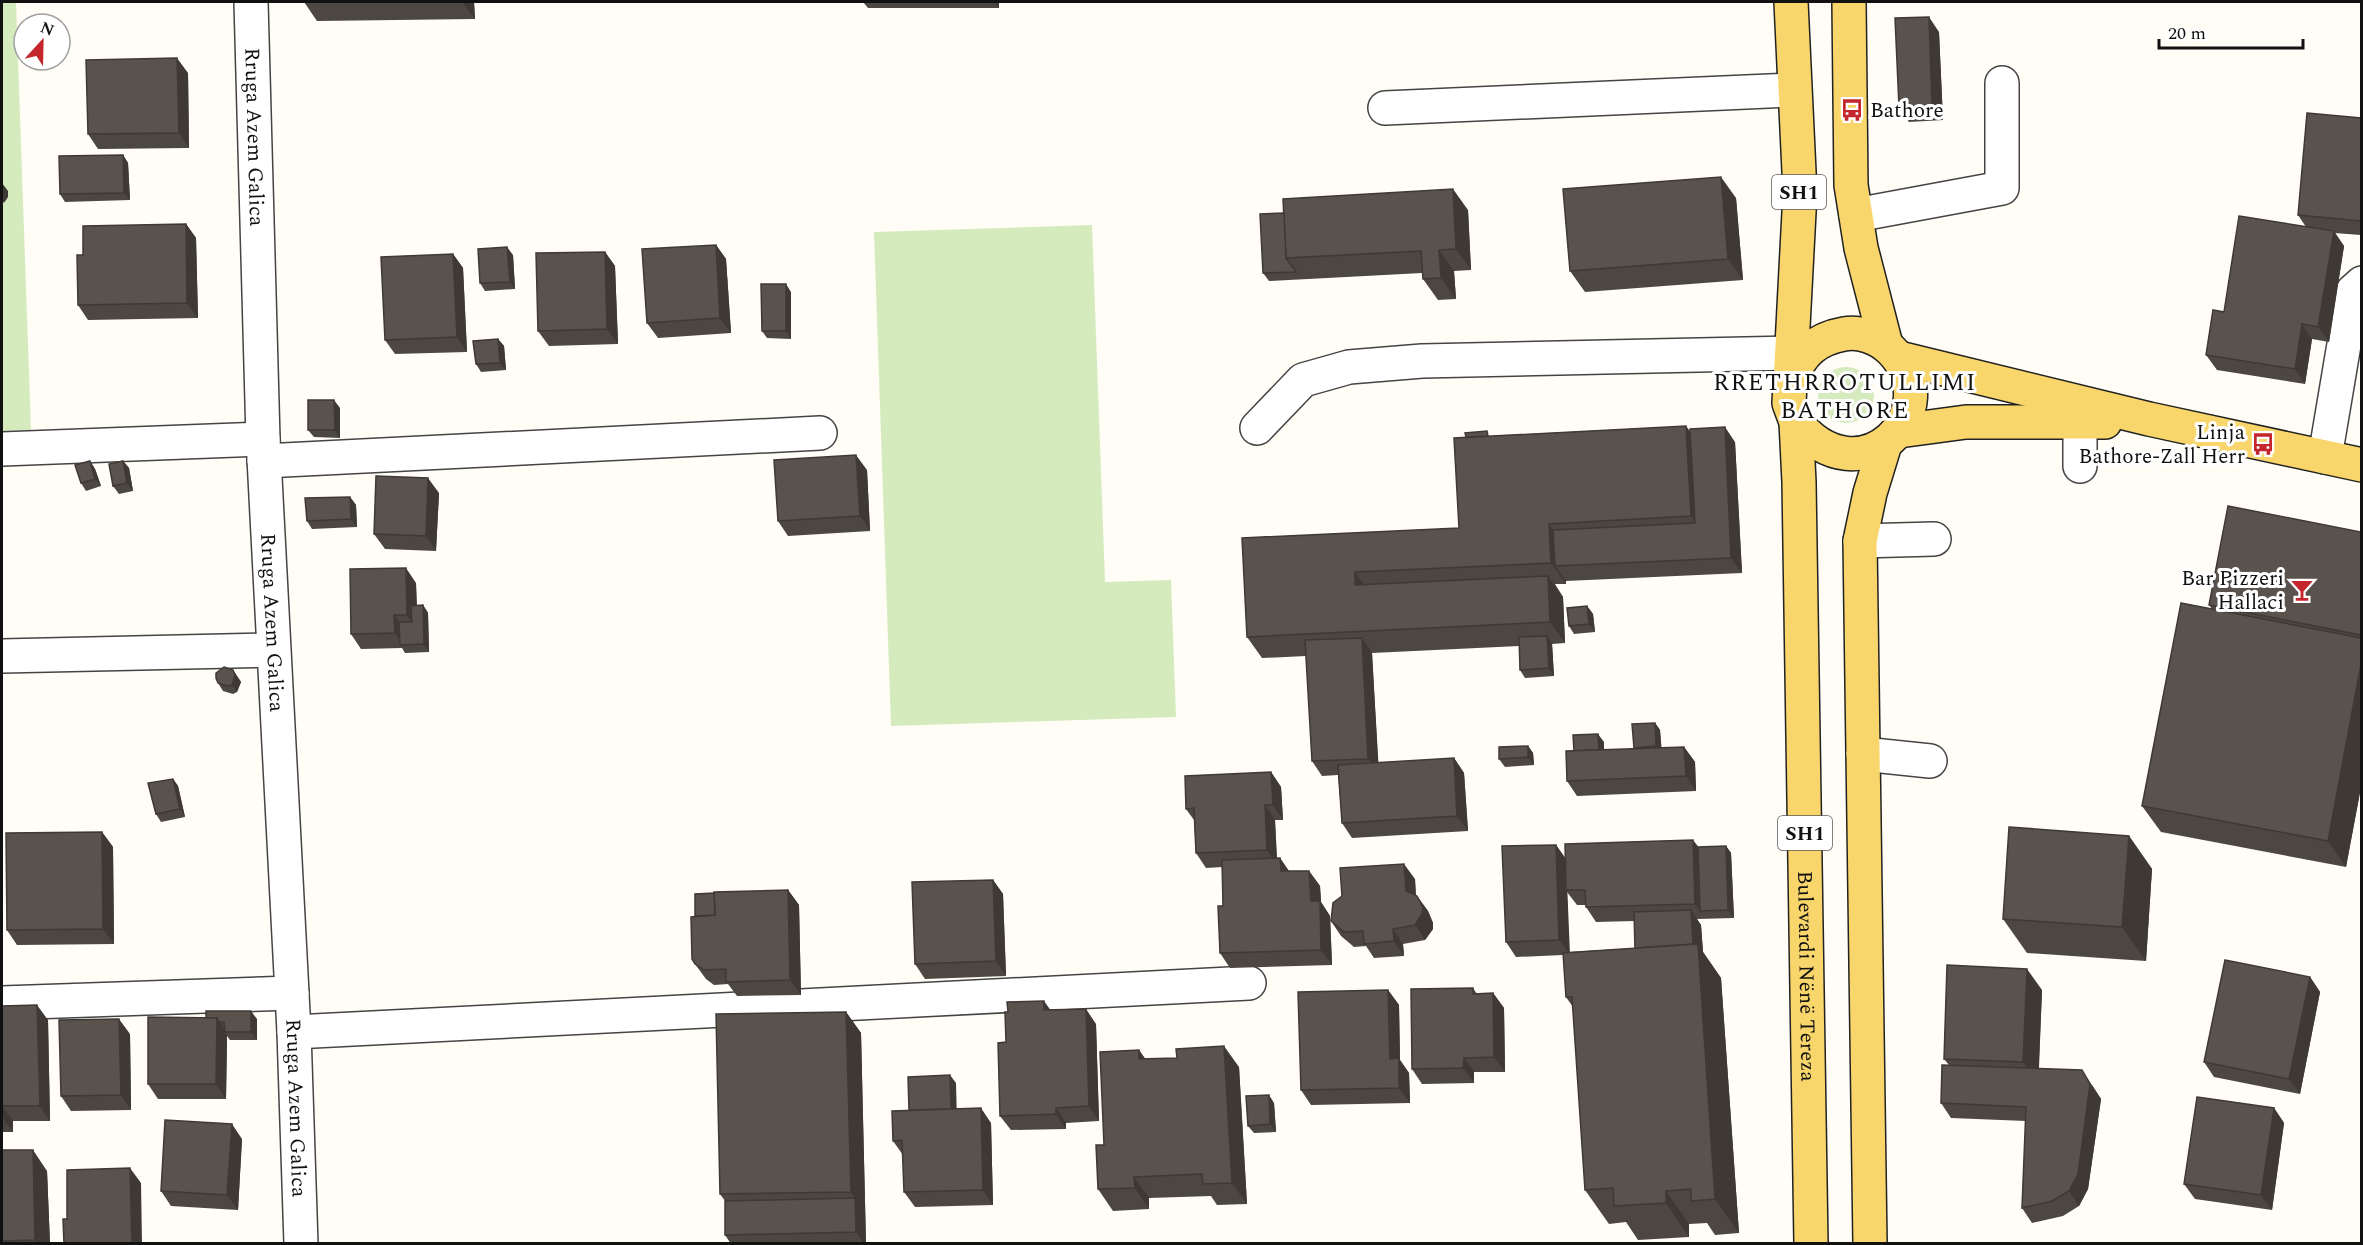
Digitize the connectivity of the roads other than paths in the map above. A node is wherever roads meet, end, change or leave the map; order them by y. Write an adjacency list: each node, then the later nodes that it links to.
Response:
1 (251, 2): 18 (street, Rruga Azem Galica)
2 (1791, 2): 5 (main road, Bulevardi Nënë Tereza / SH1)
3 (1849, 2): 7 (main road, SH1)
4 (2002, 83): 7 (street)
5 (1793, 90): 6 (street); 10 (main road, Bulevardi Nënë Tereza / SH1)
6 (1385, 108)
7 (1856, 215): 9 (main road, SH1)
8 (2361, 283): 19 (street)
9 (1893, 352): 10 (main road, Bulevardi Nënë Tereza / SH1); 11 (main road, Bulevardi Nënë Tereza); 16 (main road, SH1)
10 (1791, 367): 12 (main road, Bulevardi Nënë Tereza / SH1); 14 (street)
11 (2149, 419): 13 (main road); 19 (main road)
12 (1796, 422): 16 (main road); 33 (main road, Bulevardi Nënë Tereza / SH1)
13 (2080, 423): 16 (main road); 21 (street)
14 (1257, 428)
15 (820, 433): 18 (street)
16 (1892, 437): 23 (main road, SH1)
17 (2, 449): 18 (street)
18 (263, 450): 24 (street, Rruga Azem Galica)
19 (2325, 457): 20 (main road)
20 (2361, 465)
21 (2080, 466)
22 (1934, 539): 23 (street)
23 (1860, 541): 26 (main road, SH1)
24 (273, 650): 25 (street); 29 (street, Rruga Azem Galica)
25 (2, 656)
26 (1863, 754): 27 (street); 34 (main road, SH1)
27 (1930, 760)
28 (1249, 983): 31 (street)
29 (292, 993): 30 (street); 31 (street, Rruga Azem Galica)
30 (2, 1004)
31 (294, 1032): 32 (street, Rruga Azem Galica)
32 (301, 1244)
33 (1811, 1244)
34 (1870, 1244)

